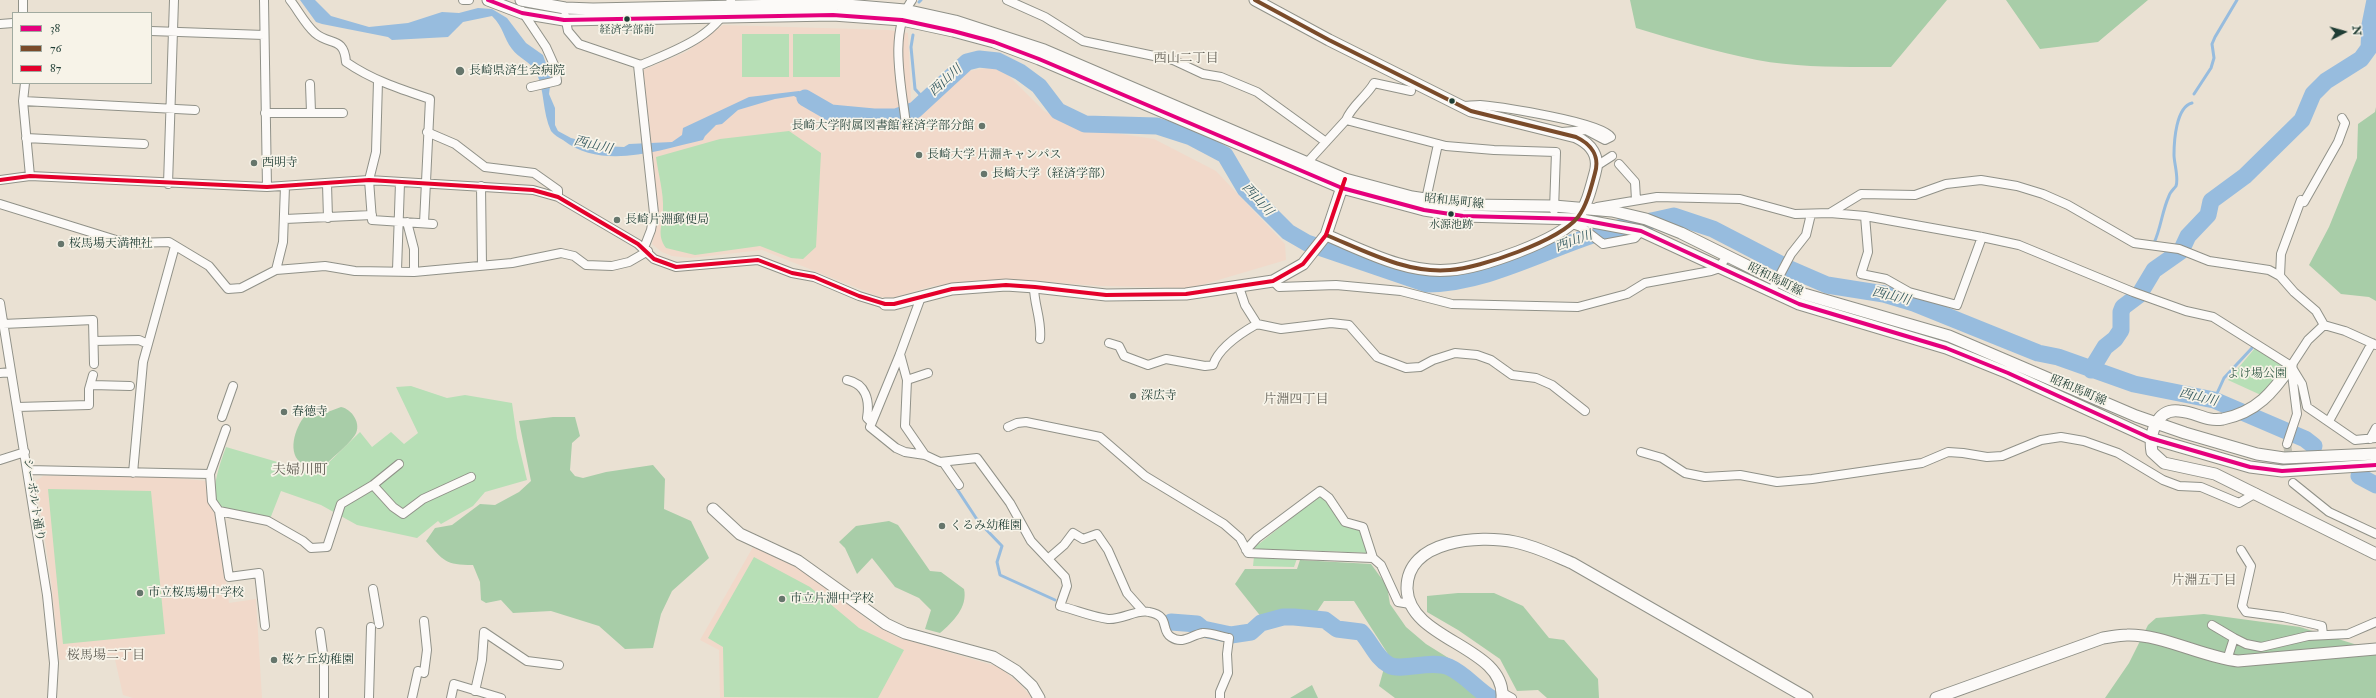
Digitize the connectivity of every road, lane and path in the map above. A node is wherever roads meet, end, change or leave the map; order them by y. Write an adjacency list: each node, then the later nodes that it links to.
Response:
1 (23, 0): 14 (street)
2 (174, 0): 22 (street)
3 (264, 0): 23 (street)
4 (290, 0): 25 (street)
5 (463, 0): 6 (street)
6 (469, 0)
7 (488, 0): 15 (main road, 昭和馬町線)
8 (523, 0): 13 (main road, 昭和馬町線); 15 (street)
9 (912, 0): 16 (street)
10 (1007, 0): 43 (street)
11 (1254, 0): 31 (main road)
12 (730, 3): 13 (main road, 昭和馬町線); 16 (main road, 昭和馬町線); 17 (street)
13 (565, 8): 18 (street)
14 (23, 12)
15 (522, 13): 18 (main road, 昭和馬町線); 28 (street)
16 (904, 15): 17 (main road, 昭和馬町線); 39 (street); 49 (main road, 昭和馬町線)
17 (721, 18): 18 (main road, 昭和馬町線); 24 (street)
18 (564, 20): 24 (street)
19 (12, 23): 20 (street)
20 (0, 24)
21 (152, 31): 22 (street)
22 (173, 33): 23 (street); 32 (street)
23 (264, 35): 35 (street)
24 (638, 65): 80 (street)
25 (378, 82): 40 (street); 52 (street)
26 (25, 84): 30 (street)
27 (310, 84): 34 (street)
28 (530, 87)
29 (1411, 91): 38 (street)
30 (23, 101): 32 (street); 42 (street)
31 (1461, 106): 41 (main road); 41 (street)
32 (170, 108): 33 (street); 54 (street)
33 (195, 110)
34 (311, 112): 35 (street); 36 (street)
35 (265, 113): 60 (street)
36 (343, 113)
37 (2342, 118): 87 (street)
38 (1346, 120): 43 (street); 45 (street)
39 (906, 125)
40 (428, 132): 56 (street); 61 (street)
41 (1560, 132): 48 (main road)
42 (26, 138): 44 (street); 50 (street)
43 (1326, 142): 49 (street)
44 (144, 144)
45 (1438, 144): 64 (street); 66 (street)
46 (1612, 156): 48 (street)
47 (1619, 164): 62 (street)
48 (1598, 165): 65 (main road)
49 (1304, 167): 57 (main road, 昭和馬町線)
50 (30, 176): 51 (street); 54 (street)
51 (0, 180)
52 (369, 180): 53 (street); 55 (street); 69 (street)
53 (400, 183): 56 (street); 73 (street)
54 (168, 184): 60 (street)
55 (327, 184): 58 (street); 71 (street)
56 (425, 184): 59 (street); 74 (street)
57 (1343, 184): 64 (main road, 昭和馬町線); 77 (main road)
58 (286, 186): 60 (street); 72 (street)
59 (480, 186): 61 (street); 82 (street)
60 (268, 187)
61 (558, 197): 80 (street)
62 (1636, 200): 65 (street); 68 (street)
63 (0, 204): 79 (street)
64 (1425, 205): 66 (main road, 昭和馬町線)
65 (1584, 209): 66 (main road, 昭和馬町線); 75 (main road); 81 (main road, 昭和馬町線)
66 (1554, 212): 75 (main road, 昭和馬町線)
67 (1830, 213): 68 (street); 70 (street); 87 (street)
68 (1811, 214): 88 (street)
69 (372, 215): 71 (street); 73 (street)
70 (1864, 216): 78 (street); 78 (street)
71 (328, 218): 72 (street)
72 (285, 219): 84 (street)
73 (398, 221): 74 (street); 85 (street)
74 (407, 222): 86 (street)
75 (1579, 223): 76 (main road, 昭和馬町線); 76 (street); 77 (main road)
76 (1641, 231): 83 (main road, 昭和馬町線)
77 (1326, 235): 89 (main road)
78 (1982, 237): 106 (street)
79 (175, 246): 84 (street); 102 (street)
80 (646, 250): 82 (street); 95 (street)
81 (1727, 256): 83 (street); 88 (main road, 昭和馬町線)
82 (482, 265): 86 (street)
83 (1720, 266): 89 (street); 92 (main road, 昭和馬町線)
84 (276, 270): 85 (street)
85 (397, 270): 86 (street)
86 (414, 272)
87 (2280, 276): 98 (street)
88 (1780, 278): 92 (street); 121 (main road, 昭和馬町線)
89 (1273, 281): 91 (main road)
90 (1034, 287): 91 (main road); 93 (main road); 99 (street)
91 (1239, 287): 97 (street)
92 (1771, 292): 125 (main road, 昭和馬町線)
93 (921, 297): 95 (main road); 104 (street)
94 (0, 303): 96 (street, シーボルト通り)
95 (885, 304)
96 (3, 324): 100 (street); 107 (street, シーボルト通り)
97 (1257, 324): 101 (street); 117 (street)
98 (2324, 325): 103 (street); 106 (street)
99 (1040, 339)
100 (94, 341): 102 (street); 105 (street)
101 (1109, 343)
102 (148, 344): 137 (street)
103 (2374, 344): 120 (street)
104 (900, 354): 112 (street); 119 (street)
105 (94, 364)
106 (2291, 366): 120 (street); 121 (main road); 127 (street)
107 (11, 372): 108 (street); 116 (street, シーボルト通り)
108 (0, 373)
109 (928, 373): 112 (street)
110 (93, 375): 113 (street)
111 (847, 380): 119 (street)
112 (906, 380): 131 (street)
113 (92, 385): 114 (street); 116 (street)
114 (130, 386)
115 (234, 386): 118 (street)
116 (17, 407): 128 (street, シーボルト通り)
117 (1585, 411)
118 (222, 417)
119 (870, 421): 131 (street)
120 (2330, 421): 126 (street)
121 (2155, 423): 125 (main road); 130 (main road, 昭和馬町線)
122 (1008, 427): 147 (street)
123 (2376, 428): 126 (street)
124 (226, 429): 138 (street)
125 (2150, 438): 135 (main road, 昭和馬町線); 143 (main road)
126 (2373, 439)
127 (2287, 444)
128 (25, 452): 132 (street); 136 (street, シーボルト通り)
129 (1641, 452): 143 (street)
130 (2376, 454)
131 (925, 455): 133 (street)
132 (0, 460)
133 (943, 462): 142 (street); 150 (street)
134 (399, 464): 141 (street)
135 (2376, 465)
136 (28, 470): 137 (street); 168 (street, シーボルト通り)
137 (133, 473): 138 (street)
138 (210, 474): 145 (street)
139 (471, 477): 141 (street)
140 (2293, 483): 146 (street)
141 (373, 485): 145 (street)
142 (960, 485)
143 (2256, 494): 149 (main road)
144 (713, 508): 174 (main road)
145 (219, 511): 158 (street)
146 (2376, 534)
147 (1246, 550): 151 (street); 151 (street)
148 (2241, 550): 160 (street)
149 (2376, 554)
150 (1049, 558): 154 (street); 154 (street)
151 (1373, 558): 153 (street)
152 (373, 589): 170 (street)
153 (1410, 604): 167 (main road); 176 (main road)
154 (1143, 611): 175 (street)
155 (424, 621): 171 (street)
156 (2376, 622): 160 (street)
157 (2212, 624): 161 (street)
158 (265, 626)
159 (320, 632): 169 (street)
160 (2323, 635): 161 (street)
161 (2234, 638): 163 (street)
162 (2376, 649): 163 (main road)
163 (2227, 660): 166 (main road)
164 (559, 665): 165 (street)
165 (475, 691): 172 (street); 173 (street)
166 (1958, 694): 177 (main road)
167 (1506, 696)
168 (52, 698)
169 (324, 698)
170 (369, 698)
171 (412, 698)
172 (451, 698)
173 (501, 698)
174 (1039, 698)
175 (1220, 698)
176 (1807, 698)
177 (1936, 698)

